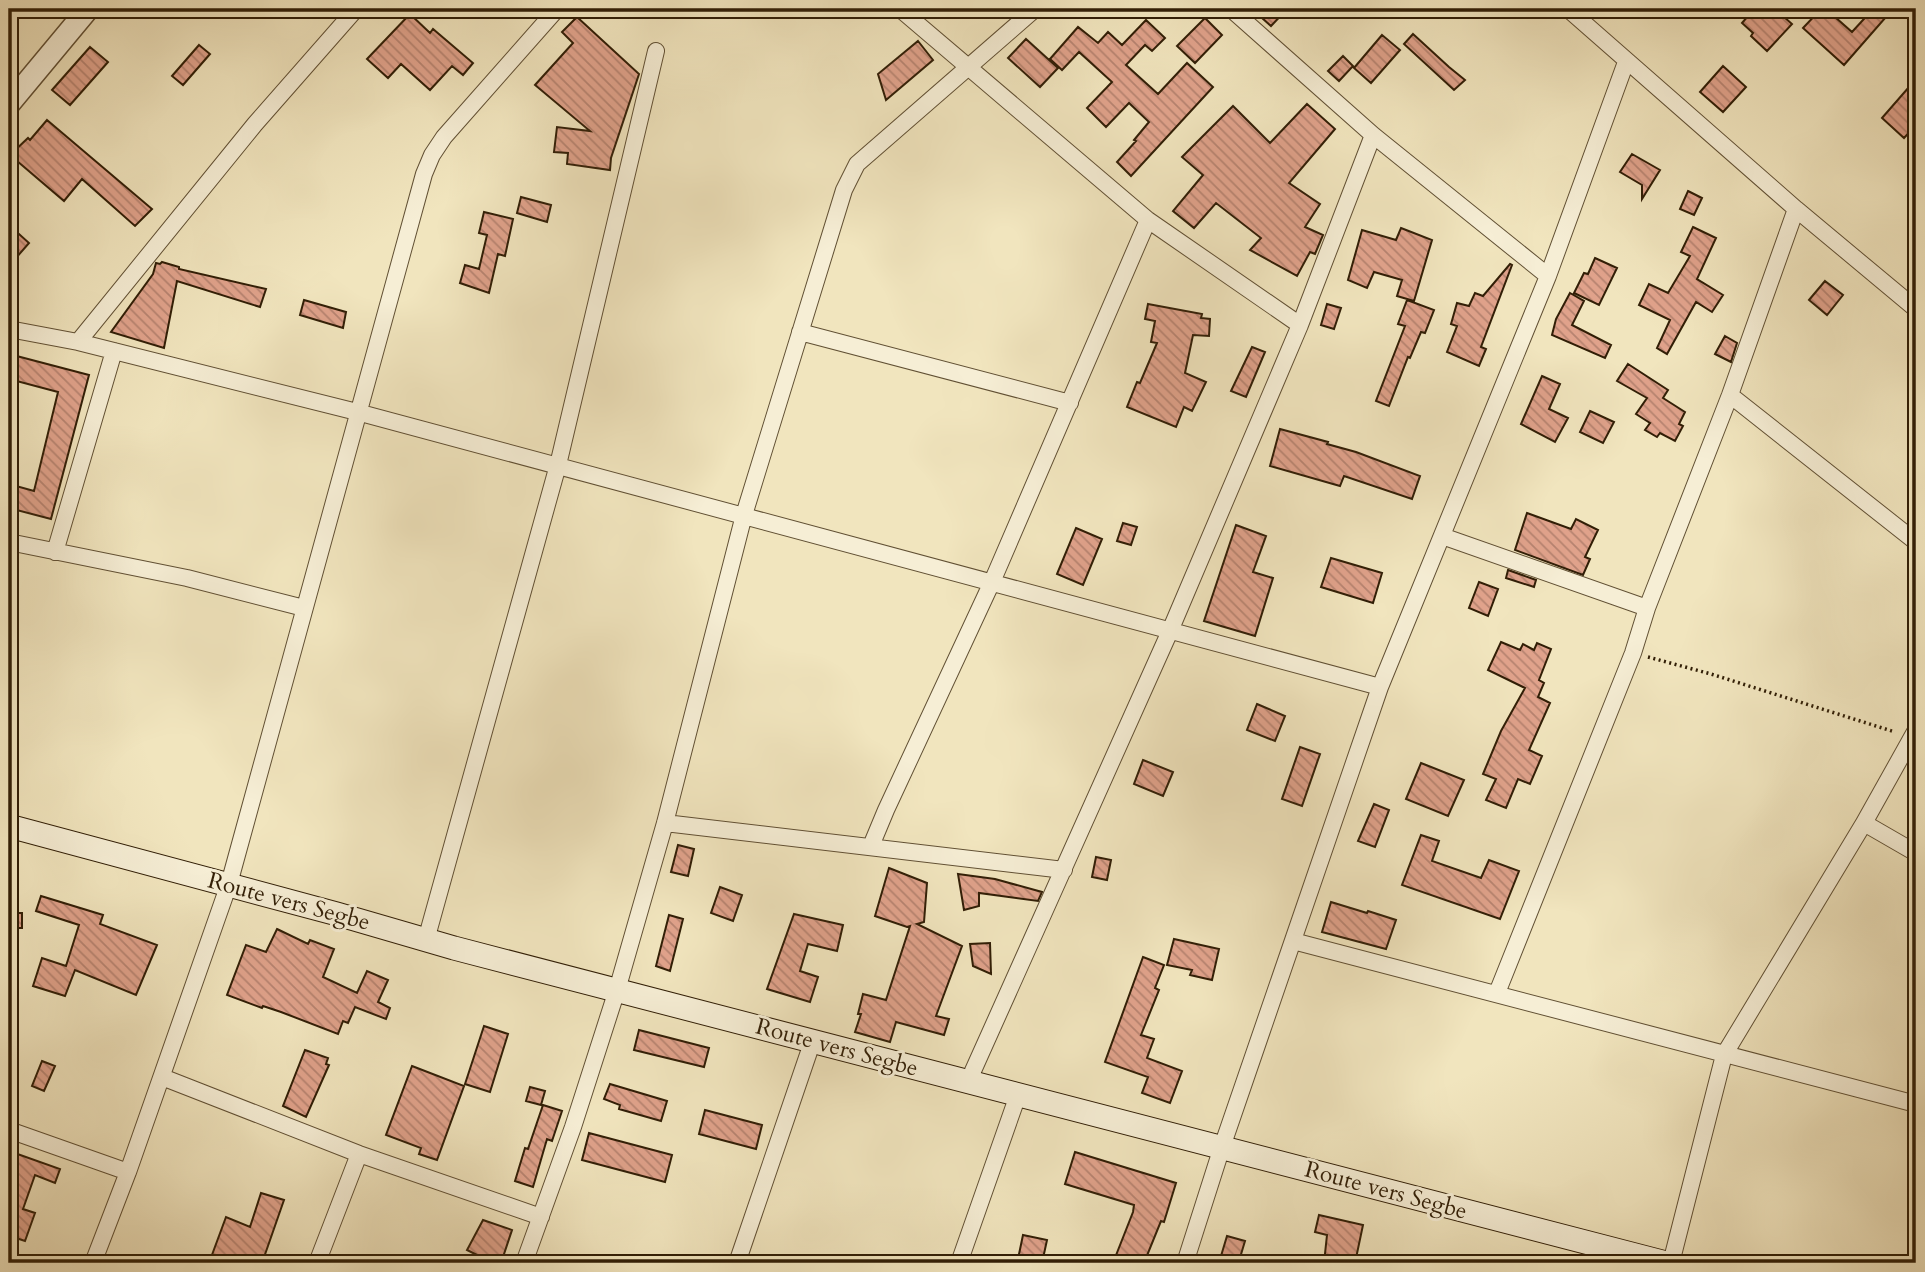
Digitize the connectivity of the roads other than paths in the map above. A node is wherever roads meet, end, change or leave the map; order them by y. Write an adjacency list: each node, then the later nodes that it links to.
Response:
1 (88, 9): 11 (street)
2 (356, 9): 20 (street)
3 (557, 9): 24 (street)
4 (900, 9): 10 (street)
5 (1035, 9): 10 (street)
6 (1231, 9): 12 (street)
7 (1568, 9): 9 (street)
8 (656, 51): 25 (street)
9 (1626, 62): 13 (street); 15 (street)
10 (969, 67): 14 (street); 19 (street)
11 (9, 104)
12 (1373, 135): 15 (street); 17 (street)
13 (1796, 209): 16 (street); 22 (street)
14 (1148, 220): 17 (street); 23 (street)
15 (1548, 275): 27 (street)
16 (1916, 309)
17 (1300, 325): 34 (street)
18 (9, 329): 20 (street)
19 (800, 332): 23 (street); 26 (street)
20 (78, 342): 21 (street)
21 (114, 351): 24 (street); 30 (street)
22 (1730, 395): 29 (street); 33 (street)
23 (1070, 403): 31 (street)
24 (357, 412): 25 (street); 32 (street)
25 (558, 465): 26 (street); 44 (street)
26 (744, 515): 31 (street); 37 (street)
27 (1442, 536): 33 (street); 35 (street)
28 (9, 542): 30 (street)
29 (1916, 542)
30 (55, 552): 32 (street)
31 (992, 582): 34 (street); 40 (street)
32 (304, 608): 43 (street)
33 (1647, 608): 47 (street)
34 (1170, 631): 35 (street); 42 (street)
35 (1380, 687): 45 (street)
36 (1914, 734): 38 (street)
37 (665, 823): 40 (street); 46 (street)
38 (1864, 823): 41 (street); 49 (street)
39 (9, 826): 43 (main road, Route vers Segbe)
40 (871, 846): 42 (street)
41 (1916, 853)
42 (1064, 870): 51 (street)
43 (229, 884): 44 (main road, Route vers Segbe); 50 (street)
44 (426, 940): 46 (main road, Route vers Segbe)
45 (1293, 941): 47 (street); 55 (street)
46 (617, 990): 48 (main road, Route vers Segbe); 58 (street)
47 (1497, 993): 49 (street)
48 (813, 1040): 51 (main road, Route vers Segbe); 62 (street)
49 (1724, 1055): 53 (street); 65 (street)
50 (162, 1077): 56 (street); 57 (street)
51 (968, 1082): 52 (main road, Route vers Segbe)
52 (1018, 1094): 55 (main road, Route vers Segbe); 63 (street)
53 (1916, 1104)
54 (9, 1130): 57 (street)
55 (1222, 1147): 64 (street); 65 (main road, Route vers Segbe)
56 (359, 1154): 58 (street); 60 (street)
57 (128, 1172): 59 (street)
58 (541, 1217): 61 (street)
59 (93, 1263)
60 (317, 1263)
61 (524, 1263)
62 (737, 1263)
63 (960, 1263)
64 (1185, 1263)
65 (1668, 1263)

